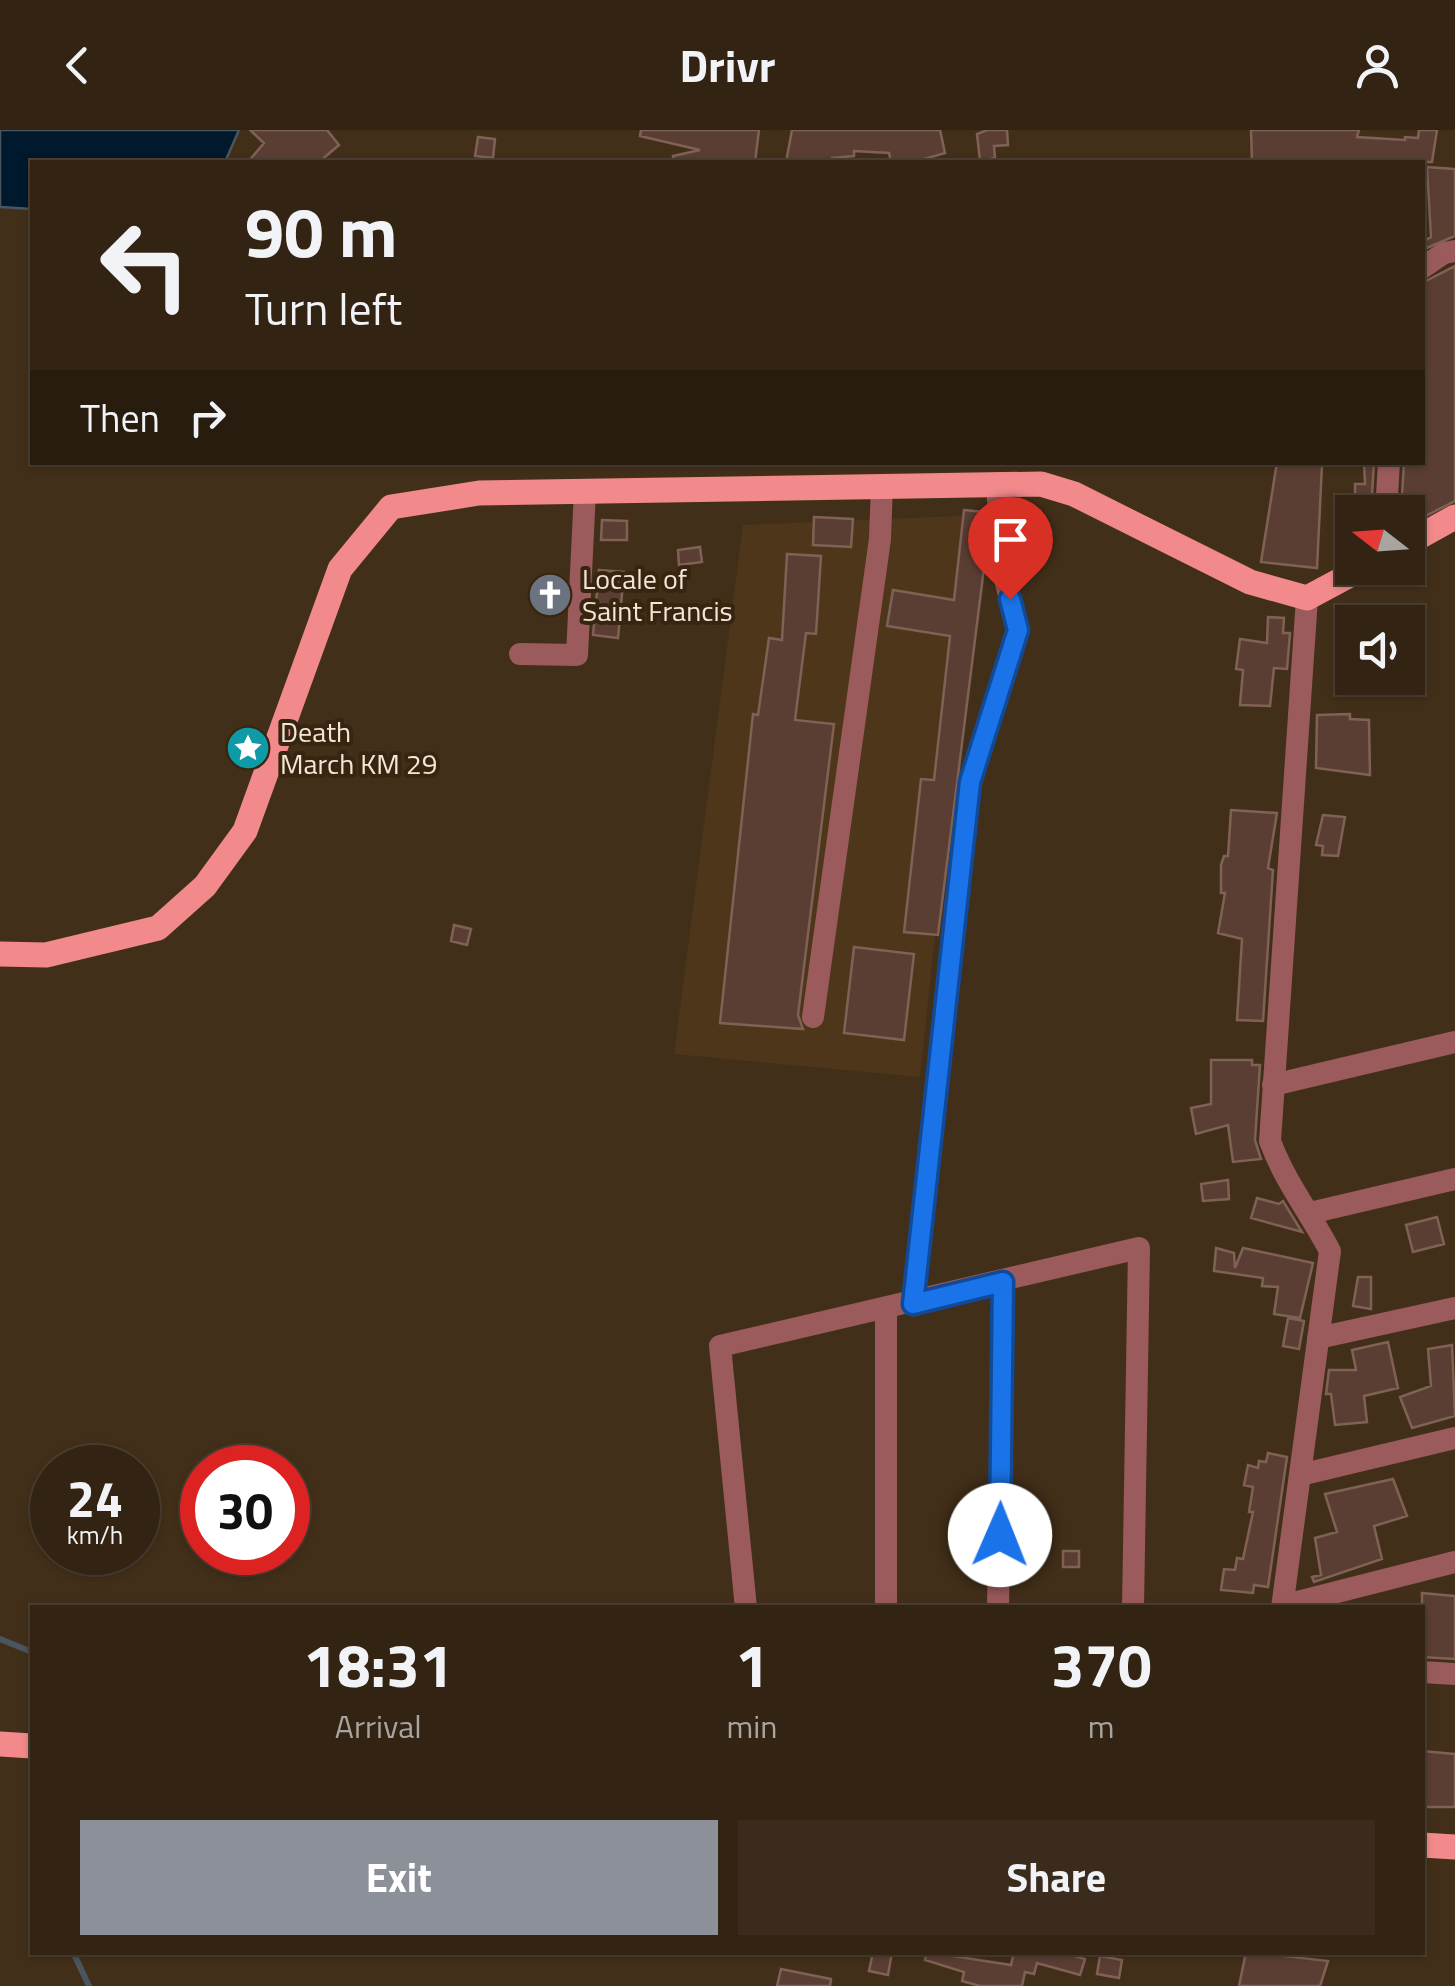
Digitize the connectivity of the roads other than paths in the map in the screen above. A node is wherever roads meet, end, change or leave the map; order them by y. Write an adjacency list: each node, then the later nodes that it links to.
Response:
1 (1455, 251): 2 (street)
2 (1425, 266)
3 (1389, 465): 7 (street)
4 (997, 484): 5 (main road); 11 (main road); 20 (street)
5 (882, 486): 6 (main road); 14 (street)
6 (586, 491): 12 (street); 13 (main road)
7 (1387, 495)
8 (1455, 517): 9 (main road)
9 (1425, 534)
10 (1335, 583): 11 (main road)
11 (1307, 598): 16 (street)
12 (520, 654)
13 (0, 954)
14 (812, 1017)
15 (1455, 1042): 16 (street)
16 (1274, 1085): 18 (street)
17 (1455, 1179): 18 (street)
18 (1310, 1213): 23 (street)
19 (1003, 1282): 20 (street); 29 (street); 30 (street)
20 (913, 1304): 22 (street)
21 (1455, 1308): 23 (street)
22 (886, 1310): 27 (street); 28 (street)
23 (1318, 1338): 25 (street)
24 (1455, 1438): 25 (street)
25 (1300, 1475): 31 (street)
26 (1455, 1562): 32 (street)
27 (746, 1605)
28 (886, 1605)
29 (998, 1605)
30 (1133, 1605)
31 (1282, 1605)
32 (1290, 1605)
33 (1425, 1672): 34 (street)
34 (1455, 1674)
35 (0, 1744): 36 (main road)
36 (30, 1746)
37 (1425, 1845): 38 (main road)
38 (1455, 1848)

